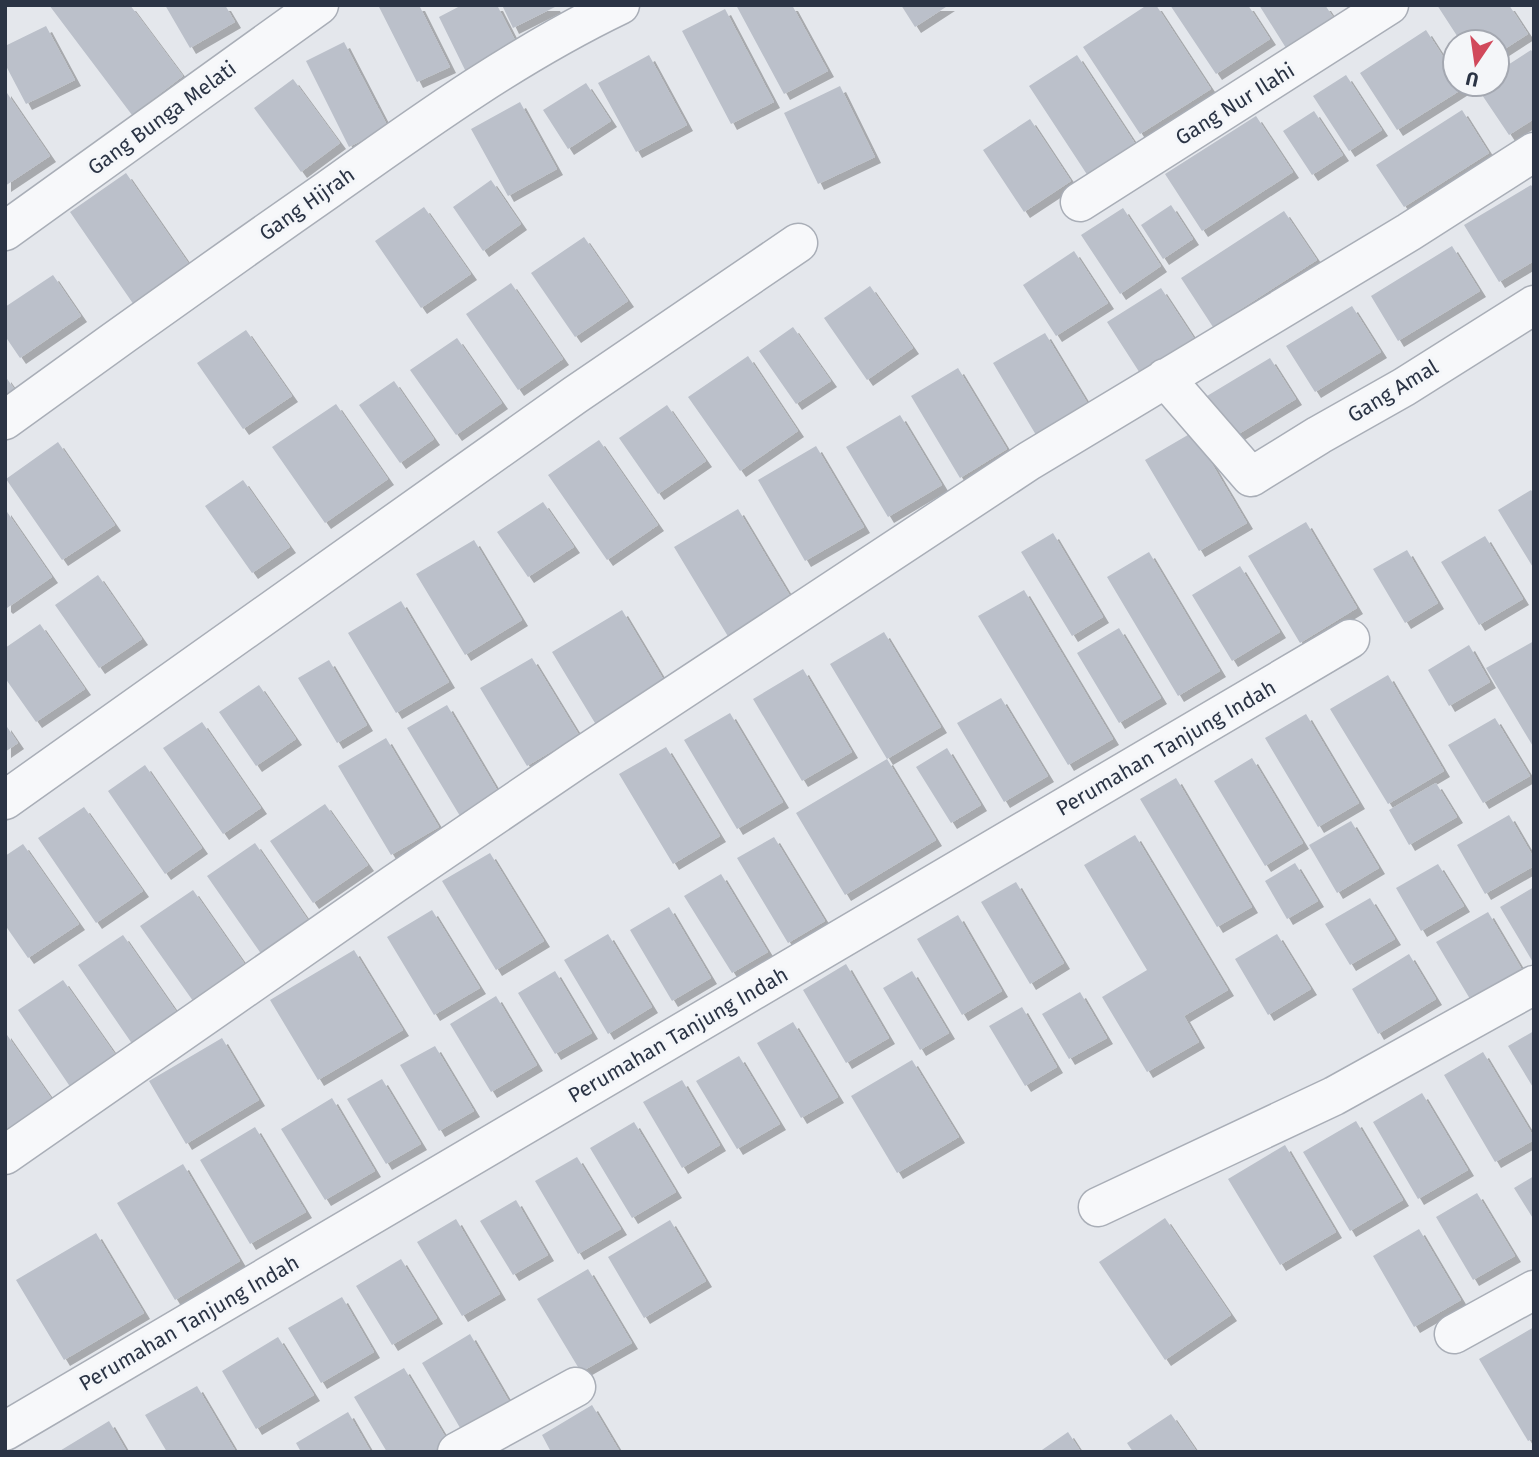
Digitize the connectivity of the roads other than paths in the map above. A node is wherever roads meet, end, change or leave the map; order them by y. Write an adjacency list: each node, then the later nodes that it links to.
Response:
1 (319, 5): 6 (street, Gang Bunga Melati)
2 (620, 5): 10 (street, Gang Hijrah)
3 (1389, 5): 5 (street, Gang Nur Ilahi)
4 (1534, 152): 9 (street)
5 (1080, 202)
6 (5, 231)
7 (798, 243): 12 (street)
8 (1534, 305): 9 (street, Gang Amal)
9 (1165, 378): 14 (street)
10 (5, 420)
11 (1350, 639): 19 (street, Perumahan Tanjung Indah)
12 (5, 800)
13 (1534, 985): 15 (street)
14 (5, 1155)
15 (1098, 1207)
16 (1534, 1290): 17 (street)
17 (1454, 1334)
18 (576, 1387): 20 (street)
19 (5, 1431)
20 (457, 1452)

